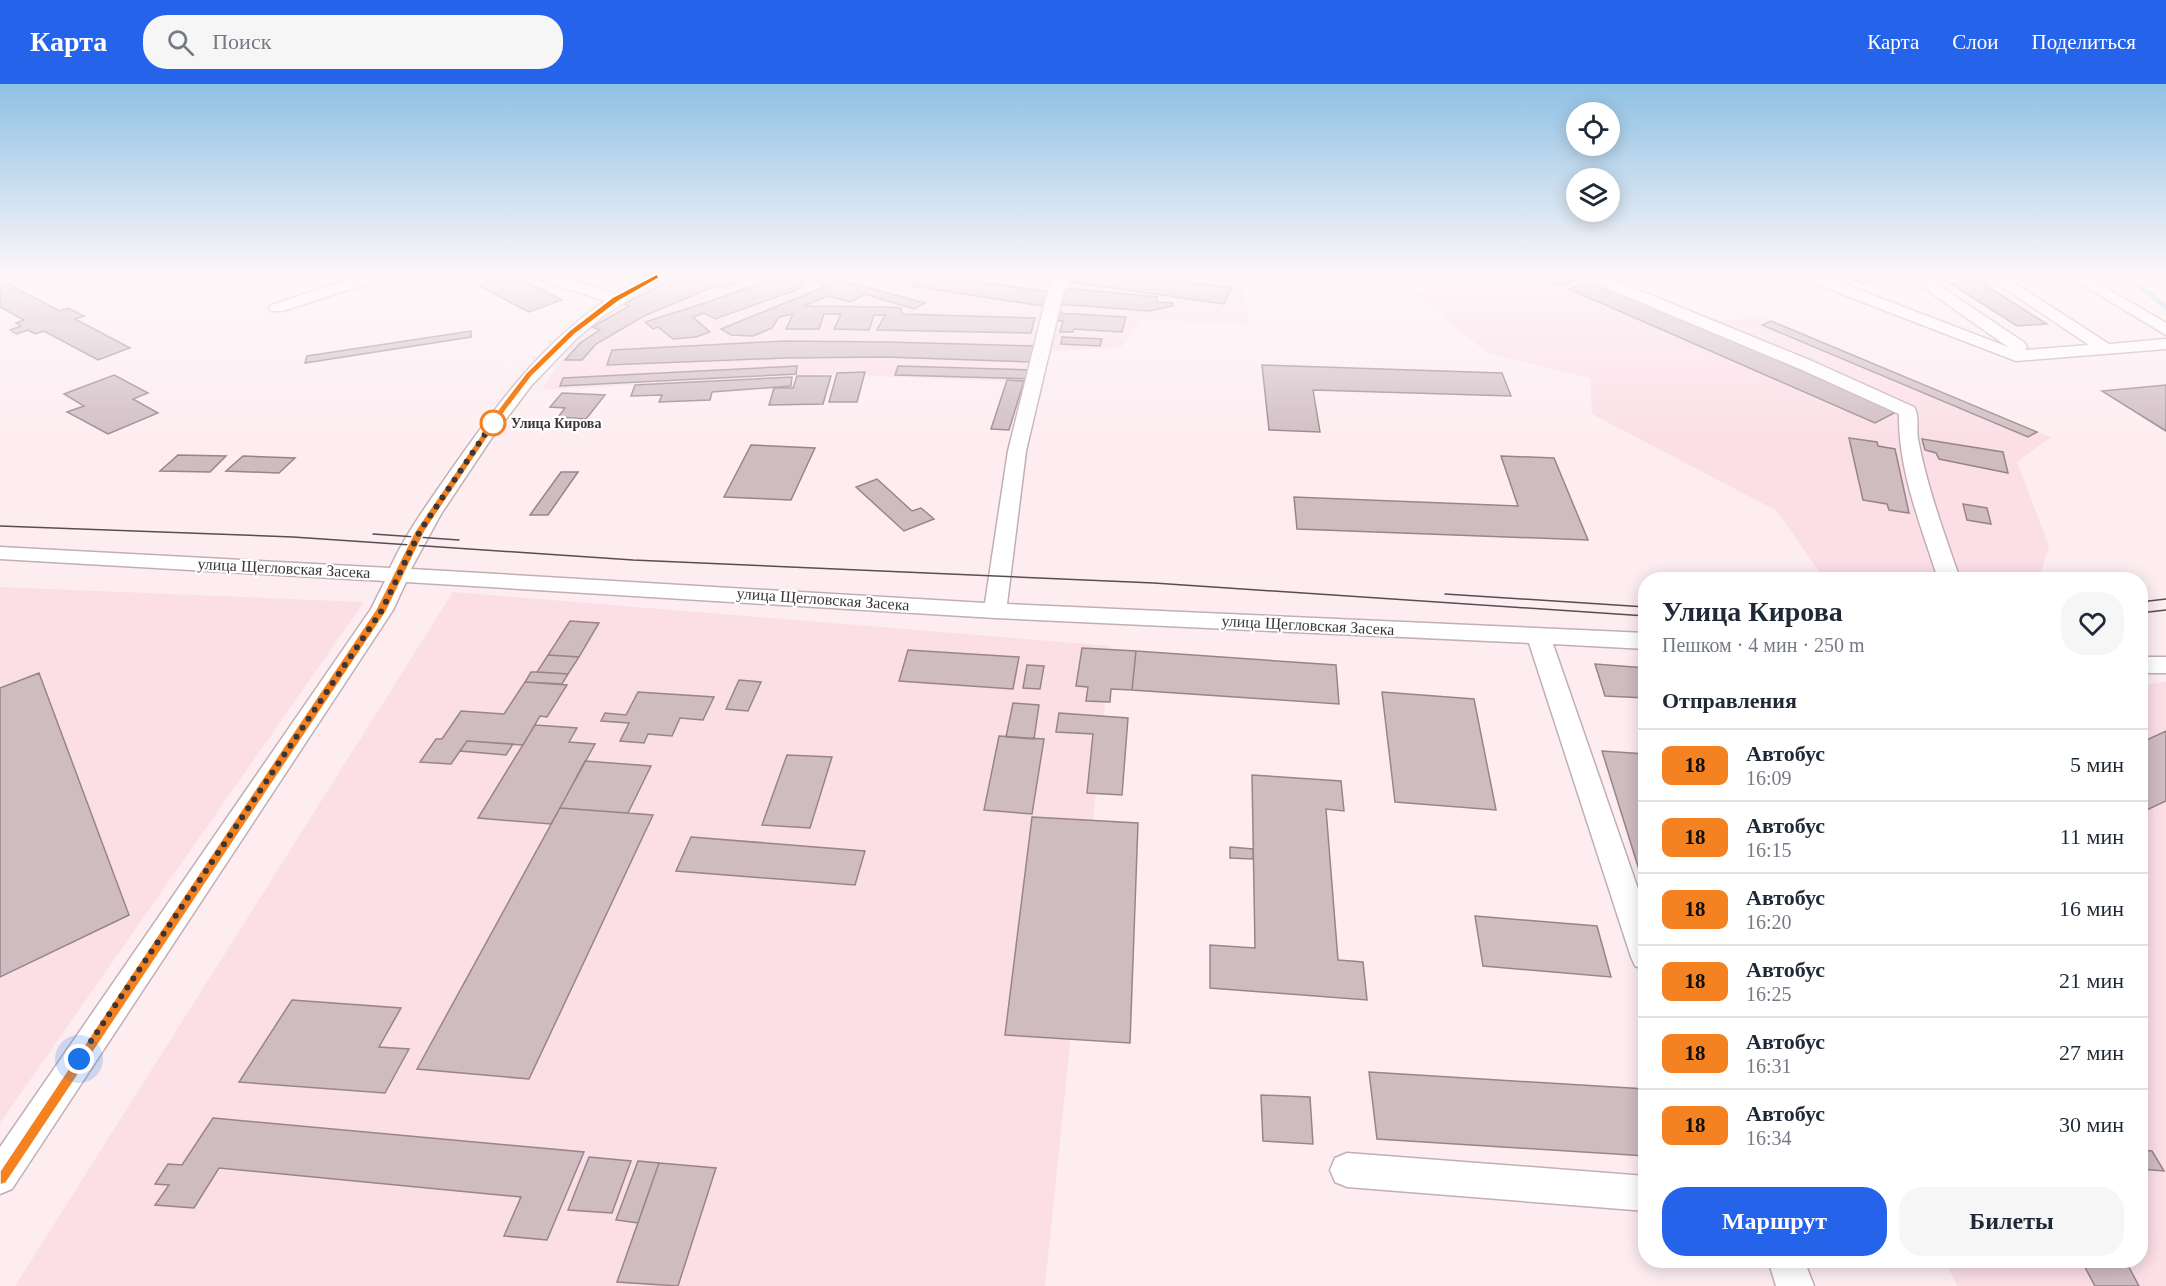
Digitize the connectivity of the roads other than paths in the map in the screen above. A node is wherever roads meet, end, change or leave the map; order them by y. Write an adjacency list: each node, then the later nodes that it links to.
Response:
1 (572, 332): 12 (street)
2 (1046, 332): 13 (street)
3 (1726, 332): 11 (street)
4 (1954, 332): 9 (street)
5 (1997, 332): 9 (street)
6 (2080, 332): 8 (street)
7 (2166, 344): 8 (street)
8 (2105, 348): 9 (street)
9 (2031, 355)
10 (0, 553): 12 (street, улица Щегловская Засека)
11 (1947, 572)
12 (398, 574): 13 (street, улица Щегловская Засека); 20 (street)
13 (995, 610): 14 (street, улица Щегловская Засека)
14 (1538, 635): 15 (street, улица Щегловская Засека); 18 (street)
15 (1638, 641)
16 (2148, 665): 17 (street)
17 (2166, 665)
18 (1638, 933)
19 (1347, 1170): 21 (street)
20 (0, 1177)
21 (1638, 1193)
22 (1789, 1268): 23 (street)
23 (1795, 1286)

